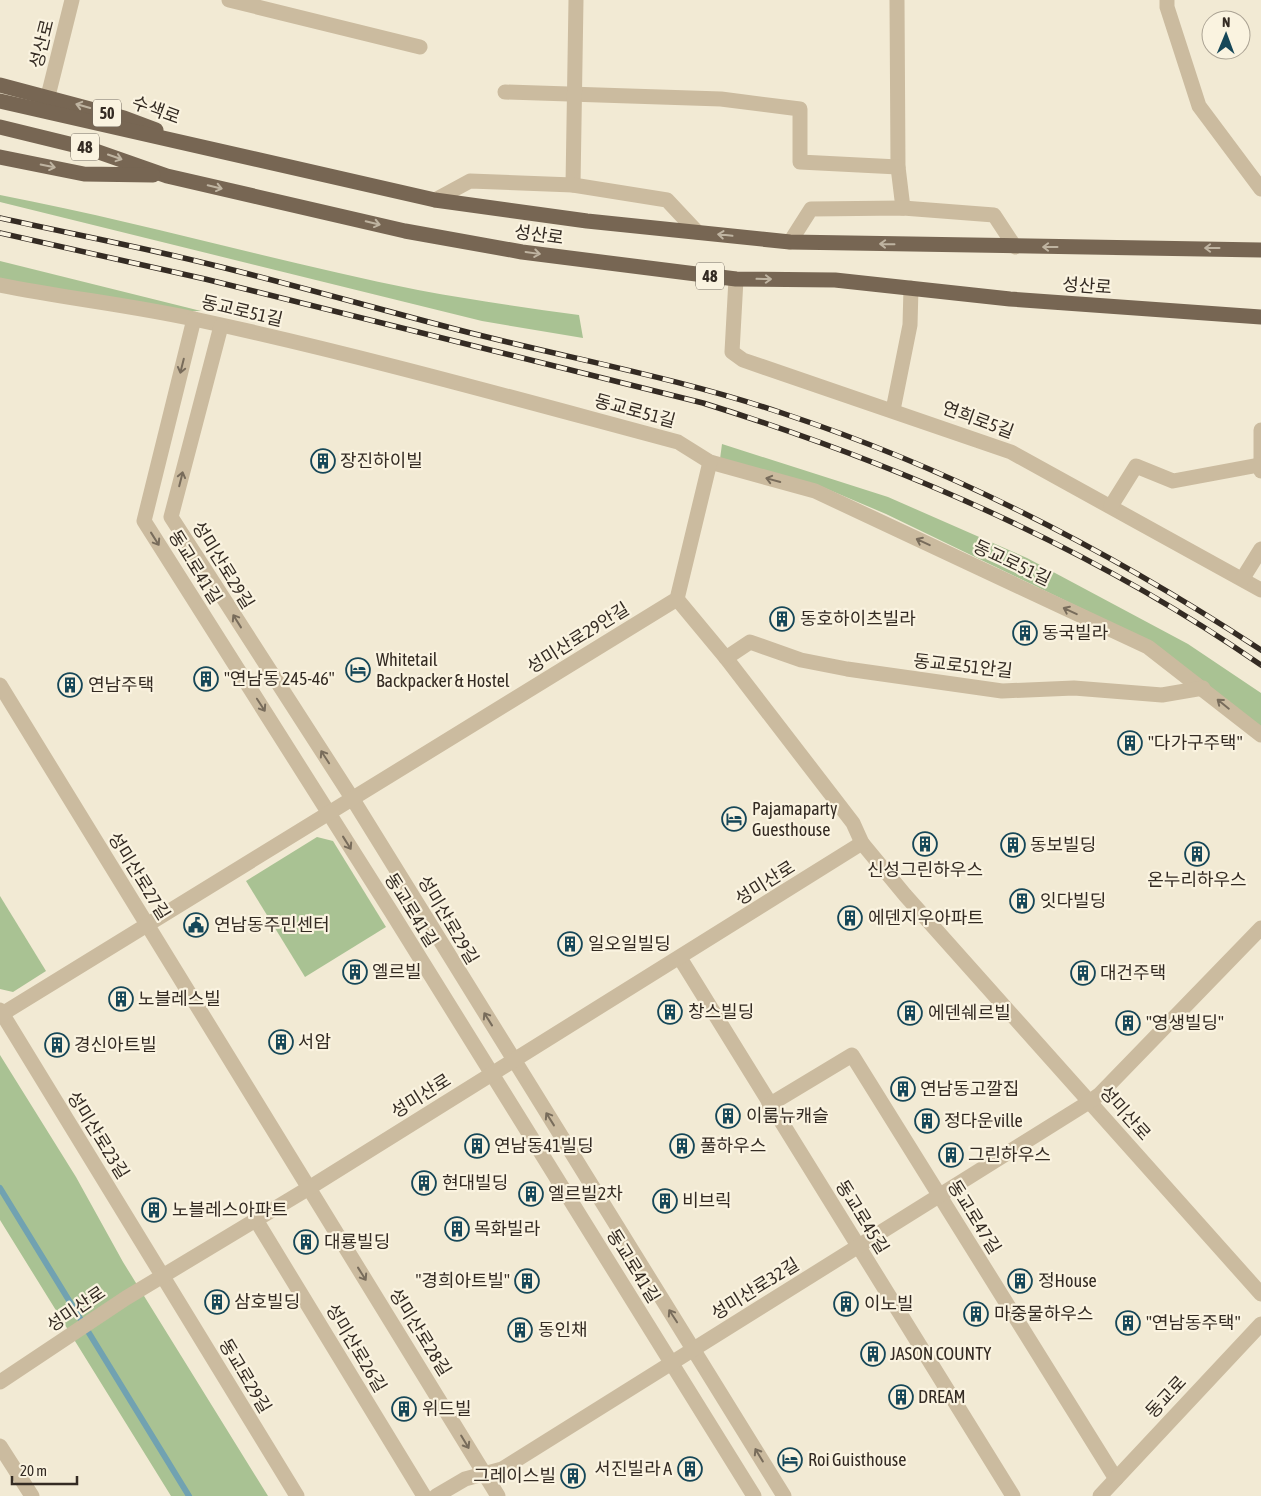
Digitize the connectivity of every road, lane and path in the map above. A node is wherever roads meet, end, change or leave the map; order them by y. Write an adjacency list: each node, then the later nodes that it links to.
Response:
1 (72, 0): 10 (street, 성산로)
2 (229, 0): 6 (street)
3 (576, 0): 9 (street)
4 (897, 0): 15 (street)
5 (1167, 0): 18 (street)
6 (420, 47)
7 (0, 85): 10 (main road, 수색로 / 50)
8 (505, 92): 9 (street)
9 (573, 94): 15 (street); 17 (street)
10 (48, 96): 13 (main road, 수색로 / 50, one-way to 10)
11 (0, 101): 13 (main road, 48)
12 (0, 127): 16 (main road, 48, one-way to 16)
13 (212, 151): 19 (main road, 성산로 / 48)
14 (0, 157): 16 (main road, one-way to 16)
15 (898, 167): 20 (street)
16 (167, 176): 25 (main road, 성산로 / 48, one-way to 25)
17 (573, 185): 19 (street); 21 (street)
18 (1261, 189)
19 (435, 200): 21 (main road, 성산로 / 48)
20 (903, 208): 22 (street); 23 (street)
21 (697, 232): 22 (main road, 성산로 / 48, one-way to 21)
22 (790, 242): 23 (main road, 성산로 / 48, one-way to 22)
23 (1015, 247): 24 (main road, 성산로 / 48, one-way to 23)
24 (1261, 250)
25 (736, 279): 27 (main road, 성산로 / 48, one-way to 27); 31 (street, 연희로5길)
26 (0, 285): 29 (street, 동교로51길)
27 (911, 288): 28 (main road, 성산로 / 48); 31 (street)
28 (1261, 317)
29 (194, 319): 30 (street, 동교로51길); 45 (street, 동교로41길, one-way to 45)
30 (221, 326): 33 (street, 동교로51길); 44 (street, 성미산로29길, one-way to 30)
31 (893, 410): 35 (street, 연희로5길)
32 (1261, 430): 34 (street)
33 (710, 462): 39 (street); 42 (street, 동교로51길, one-way to 33)
34 (1260, 468): 35 (street)
35 (1111, 506): 37 (street, 연희로5길)
36 (1261, 549): 37 (street)
37 (1243, 578): 38 (street, 연희로5길)
38 (1261, 590)
39 (677, 599): 40 (street, 성미산로); 44 (street, 성미산로29안길)
40 (726, 658): 42 (street, 동교로51안길); 46 (street, 성미산로)
41 (0, 685): 47 (street, 성미산로27길)
42 (1204, 688): 43 (street, 동교로51길, one-way to 42)
43 (1261, 734)
44 (352, 798): 45 (street); 51 (street, 성미산로29길, one-way to 44)
45 (328, 813): 47 (street); 52 (street, 동교로41길, one-way to 52)
46 (862, 843): 49 (street, 성미산로); 53 (street, 성미산로)
47 (148, 925): 50 (street, 성미산로23길); 55 (street, 성미산로27길)
48 (1261, 928): 53 (street, 성미산로32길)
49 (680, 958): 51 (street, 성미산로); 54 (street, 동교로45길)
50 (1, 1012): 59 (street, 성미산로23길)
51 (514, 1061): 52 (street, 성미산로); 62 (street, 동교로41길, one-way to 51)
52 (491, 1075): 55 (street, 성미산로); 63 (street, 동교로41길)
53 (1089, 1102): 56 (street, 성미산로32길); 60 (street, 성미산로)
54 (770, 1105): 56 (street, 동교로47길); 58 (street, 동교로45길)
55 (309, 1188): 57 (street, 성미산로); 66 (street, 성미산로28길, one-way to 66)
56 (939, 1196): 58 (street, 성미산로32길); 67 (street, 동교로47길)
57 (256, 1220): 59 (street, 성미산로); 70 (street, 성미산로26길)
58 (858, 1247): 62 (street, 성미산로32길); 75 (street, 동교로45길)
59 (162, 1276): 64 (street, 성미산로); 69 (street, 동교로29길)
60 (1261, 1294)
61 (1261, 1324): 67 (street, 동교로)
62 (694, 1349): 63 (street, 성미산로32길); 74 (street, 동교로41길, one-way to 62)
63 (671, 1362): 66 (street, 성미산로32길); 73 (street, 동교로41길)
64 (0, 1382)
65 (0, 1446): 68 (street)
66 (484, 1474): 71 (street, 성미산로32길); 72 (street, 성미산로28길)
67 (1116, 1479): 76 (street, 동교로)
68 (32, 1496)
69 (297, 1496)
70 (424, 1496)
71 (436, 1496)
72 (498, 1496)
73 (754, 1496)
74 (784, 1496)
75 (1013, 1496)
76 (1100, 1496)

